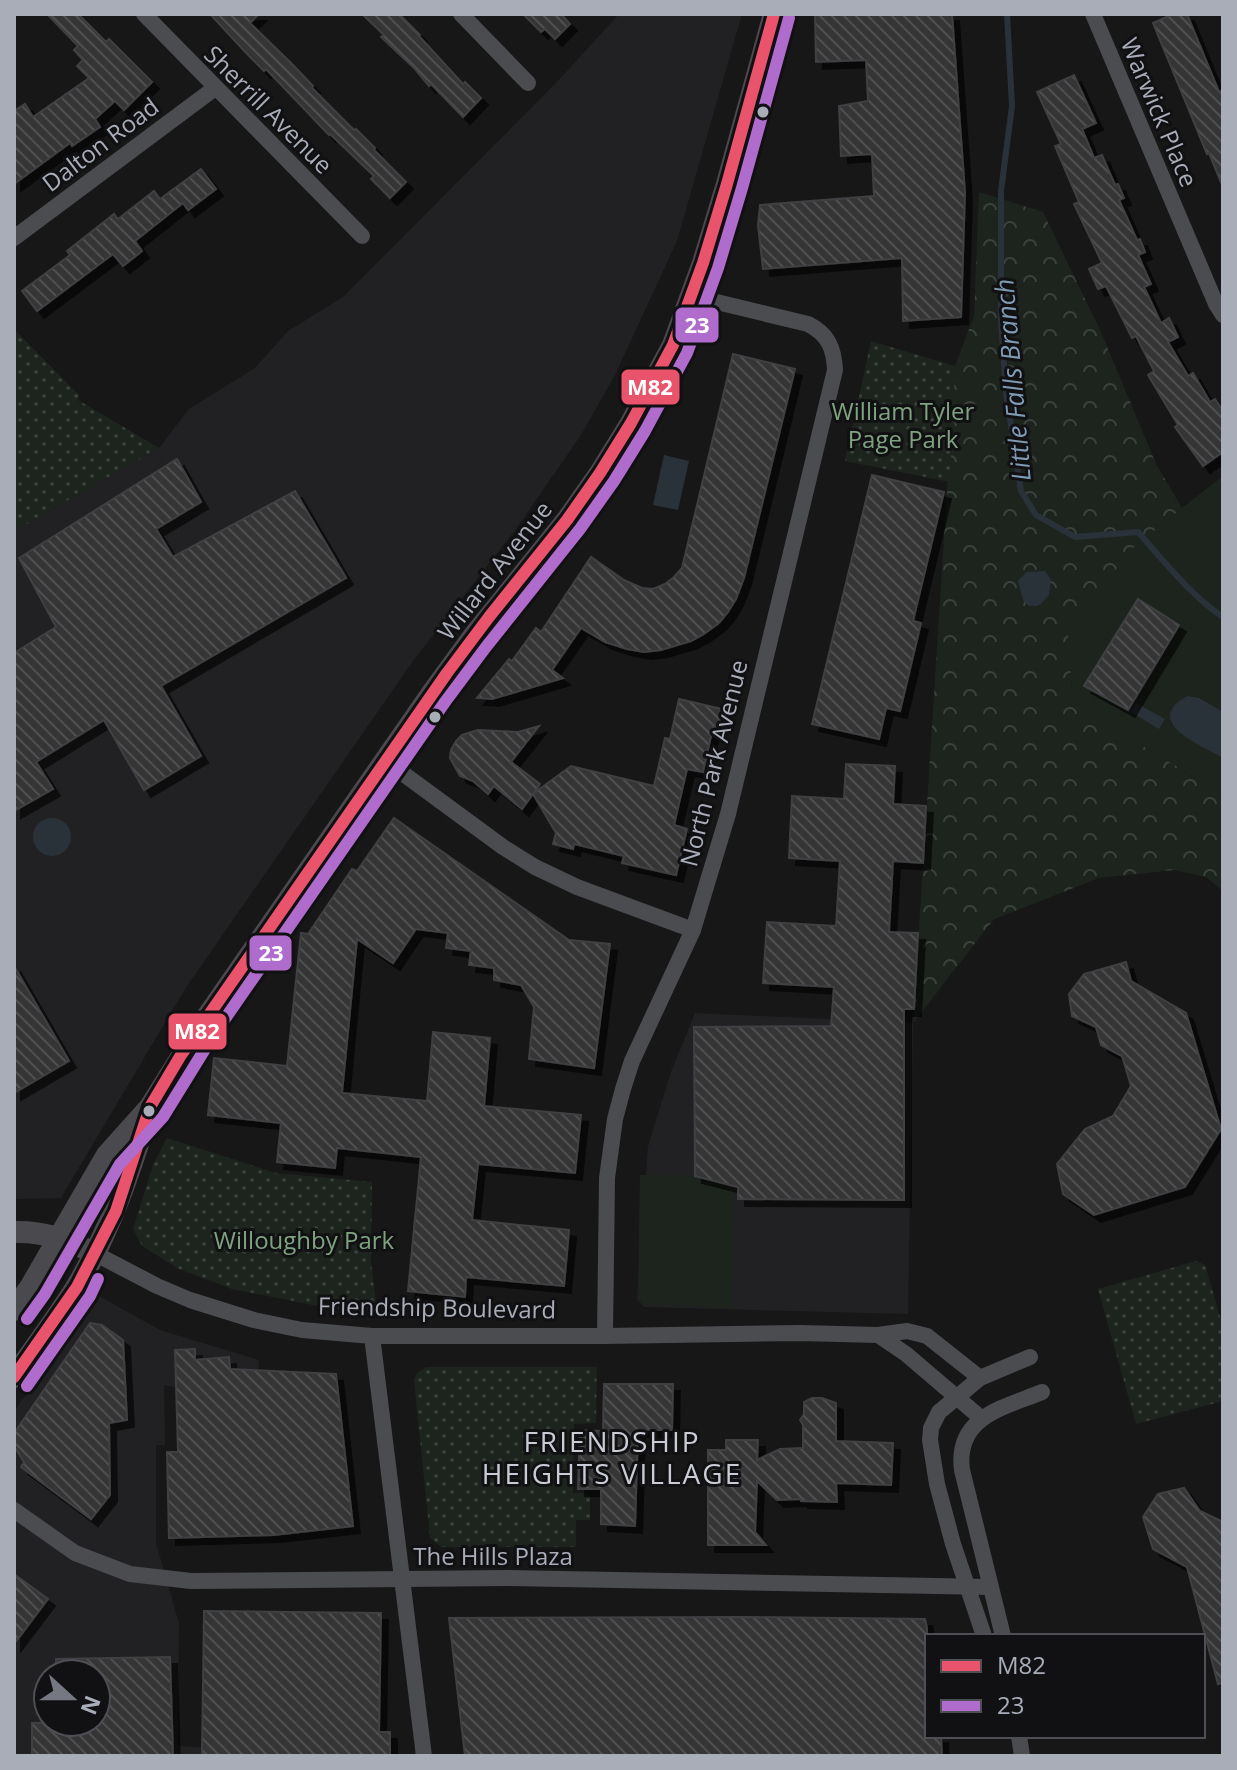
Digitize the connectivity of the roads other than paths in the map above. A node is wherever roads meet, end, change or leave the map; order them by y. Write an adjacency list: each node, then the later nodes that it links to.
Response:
1 (144, 14): 6 (street, Sherrill Avenue)
2 (461, 14): 5 (street)
3 (774, 14): 9 (street, Willard Avenue)
4 (1093, 14): 10 (street, Warwick Place)
5 (528, 83)
6 (215, 88): 7 (street, Sherrill Avenue); 8 (street, Dalton Road)
7 (362, 236)
8 (14, 238)
9 (692, 296): 11 (street, Willard Avenue); 12 (street, North Park Avenue)
10 (1223, 315)
11 (386, 761): 12 (street); 13 (street, Willard Avenue)
12 (693, 930): 20 (street, North Park Avenue)
13 (150, 1107): 15 (street, Willard Avenue); 16 (street, Willard Avenue)
14 (14, 1232): 15 (street, Friendship Boulevard)
15 (59, 1237): 16 (street, Friendship Boulevard); 17 (street, Willard Avenue)
16 (94, 1253): 19 (street, Friendship Boulevard); 22 (street, Willard Avenue)
17 (14, 1310)
18 (878, 1335): 20 (street, Friendship Boulevard); 23 (street, Friendship Boulevard); 25 (street)
19 (372, 1336): 20 (street, Friendship Boulevard); 28 (street)
20 (605, 1336)
21 (1030, 1357): 23 (street)
22 (14, 1377)
23 (980, 1378): 25 (street)
24 (1042, 1392): 26 (street)
25 (957, 1397): 26 (street); 29 (street)
26 (981, 1418): 30 (street)
27 (14, 1510): 28 (street, The Hills Plaza)
28 (403, 1579): 29 (street, The Hills Plaza); 33 (street)
29 (969, 1586): 30 (street, The Hills Plaza); 31 (street)
30 (990, 1587): 32 (street)
31 (983, 1634)
32 (1002, 1634)
33 (424, 1756)

